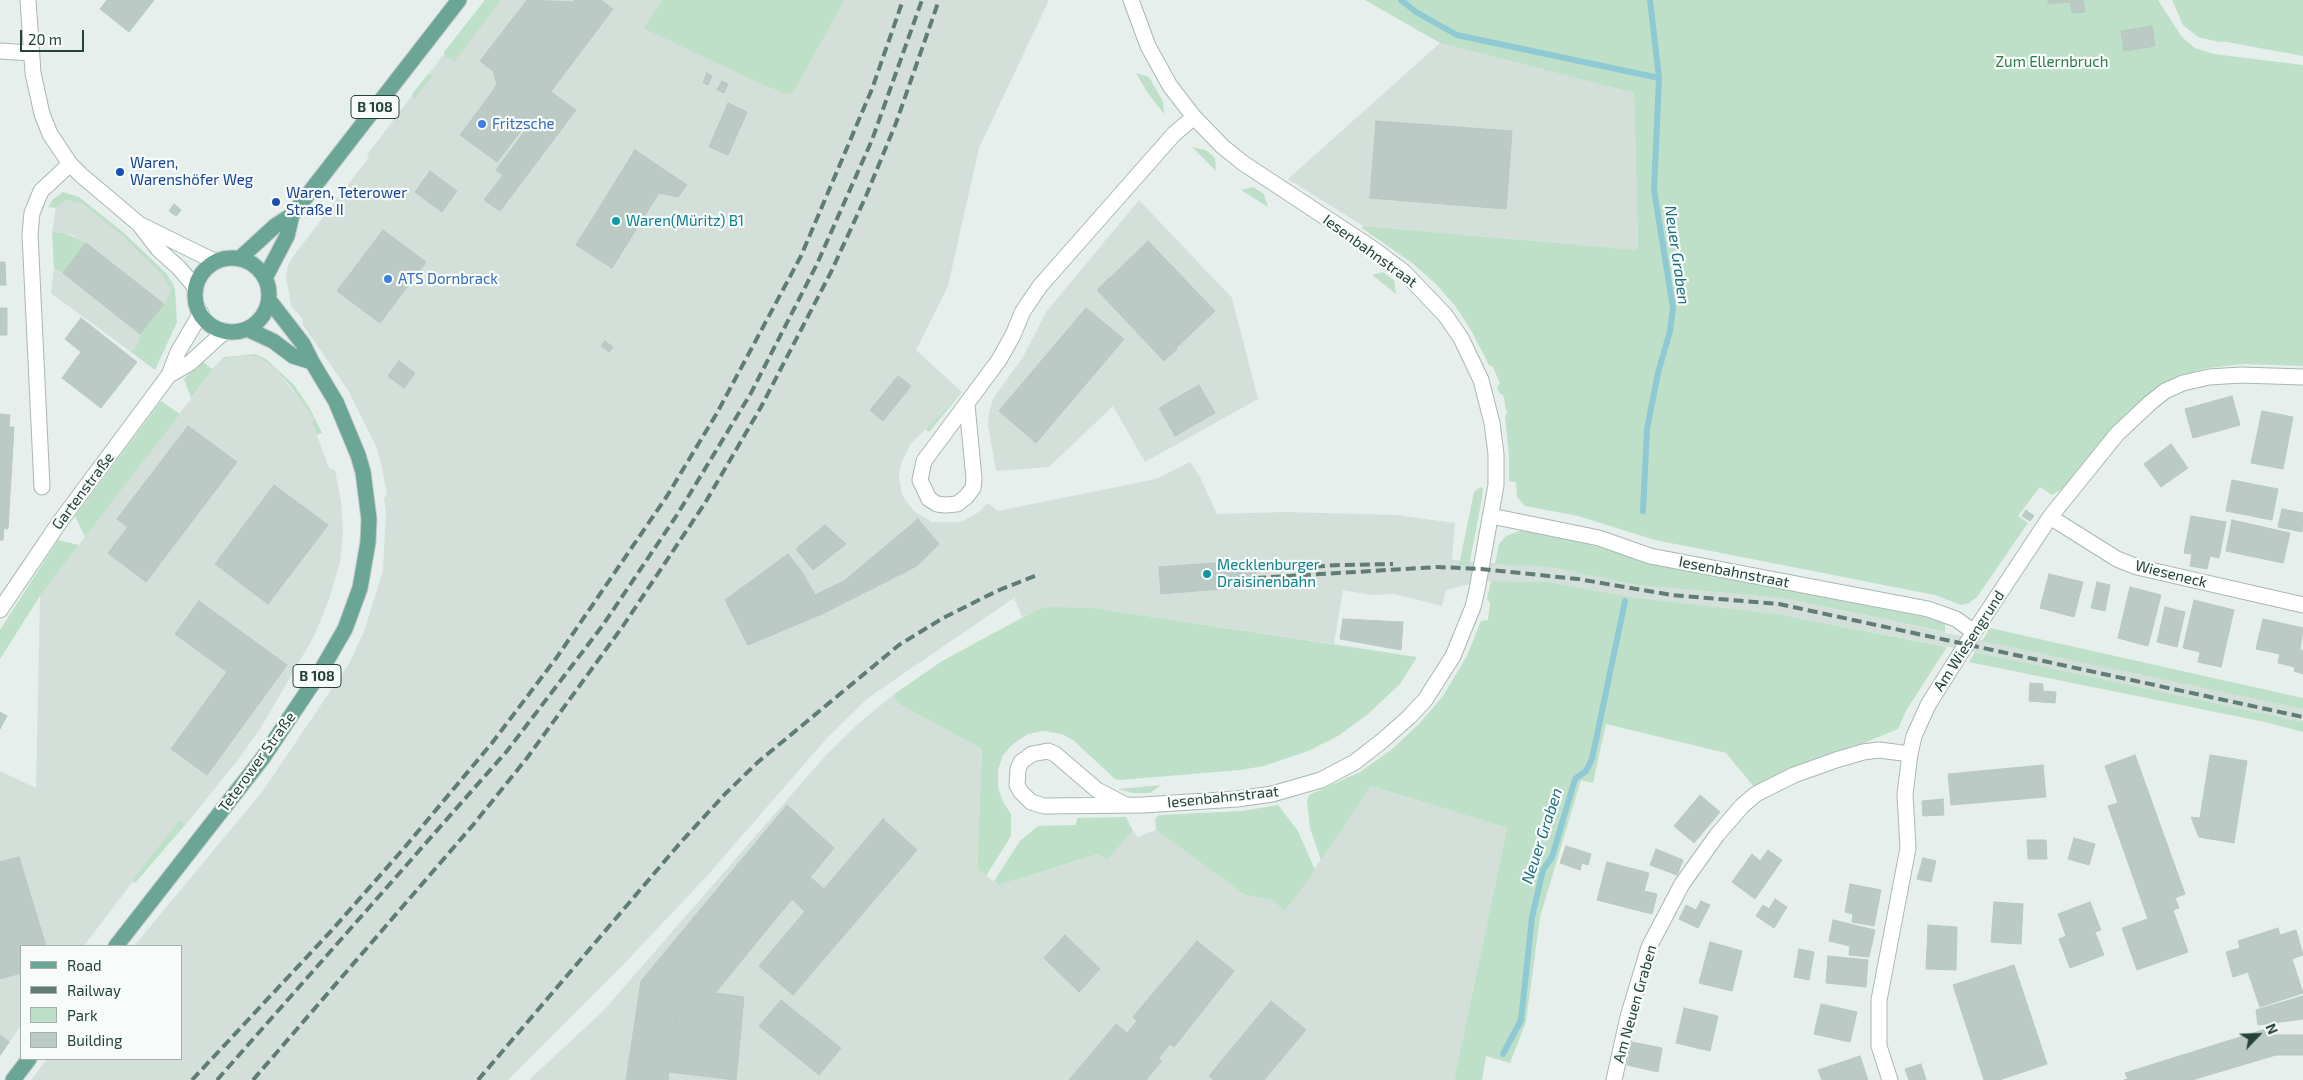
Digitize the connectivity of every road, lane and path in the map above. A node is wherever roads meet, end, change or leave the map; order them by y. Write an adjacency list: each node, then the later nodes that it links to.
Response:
1 (28, 0): 5 (street)
2 (459, 0): 8 (main road, B 108)
3 (1131, 0): 6 (street, Iesenbahnstraat)
4 (0, 52): 5 (street)
5 (31, 53): 7 (street)
6 (1194, 118): 21 (street); 23 (street, Iesenbahnstraat)
7 (70, 164): 9 (street); 22 (street)
8 (292, 215): 10 (main road, B 108); 12 (main road, B 108)
9 (138, 224): 11 (street); 13 (street)
10 (239, 259): 11 (main road); 12 (main road)
11 (216, 262): 13 (main road)
12 (265, 278): 14 (main road, Teterower Straße / B 108)
13 (196, 288): 15 (main road)
14 (269, 300): 16 (main road); 18 (main road, Teterower Straße / B 108)
15 (201, 313): 17 (main road); 19 (street, Gartenstraße)
16 (247, 329): 17 (main road); 18 (main road)
17 (225, 331): 19 (street, Gartenstraße)
18 (312, 362): 30 (main road, Teterower Straße / B 108)
19 (170, 375): 26 (street, Gartenstraße)
20 (2303, 377): 24 (street, Am Wiesengrund)
21 (967, 405): 21 (street)
22 (42, 487)
23 (1491, 516): 27 (street, Iesenbahnstraat); 29 (street, Iesenbahnstraat)
24 (2050, 517): 25 (street, Wieseneck); 27 (street, Am Wiesengrund)
25 (2303, 605)
26 (1, 607)
27 (1974, 632): 28 (street, Am Wiesengrund)
28 (1910, 754): 33 (street, Am Neuen Graben); 34 (street, Am Wiesengrund)
29 (1124, 804): 29 (street, Iesenbahnstraat)
30 (117, 945)
31 (28, 1060): 32 (main road)
32 (13, 1080)
33 (1614, 1080)
34 (1890, 1080)

